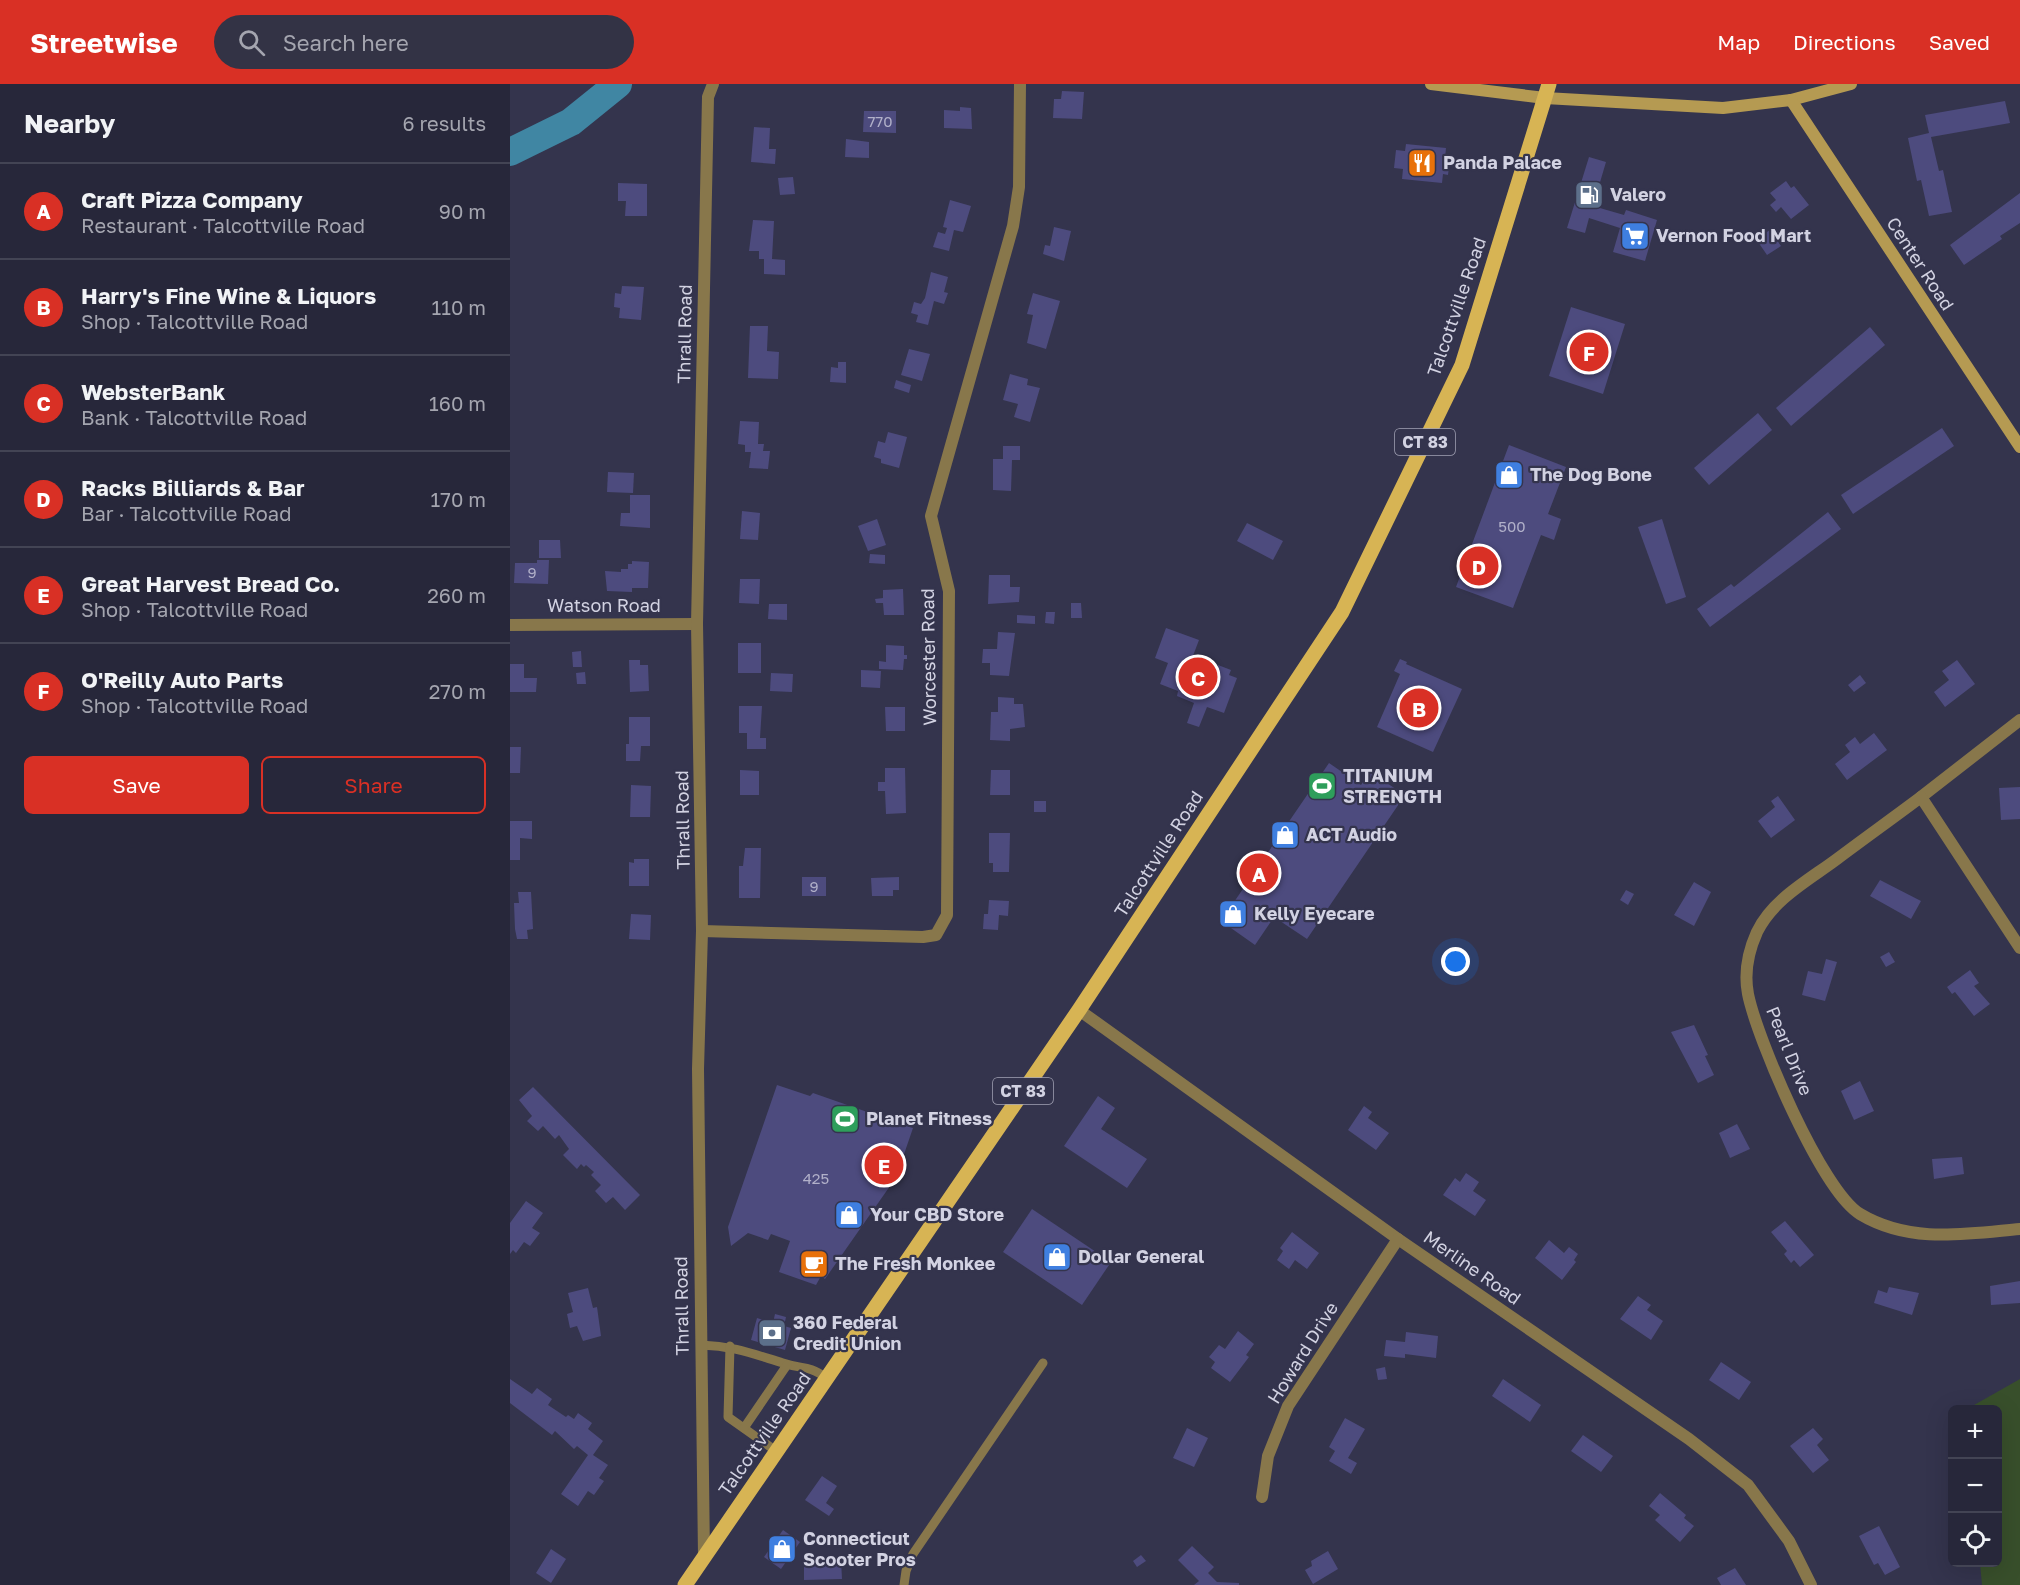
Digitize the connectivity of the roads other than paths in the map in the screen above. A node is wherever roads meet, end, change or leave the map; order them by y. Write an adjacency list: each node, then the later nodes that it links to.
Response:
1 (712, 84): 8 (street, Thrall Road)
2 (1020, 84): 12 (street, Worcester Road)
3 (1431, 84): 5 (street)
4 (1851, 84): 6 (street)
5 (1547, 91): 6 (street); 14 (main road, Talcottville Road / CT 83)
6 (1791, 100): 7 (street, Center Road)
7 (2020, 447)
8 (698, 624): 9 (street, Watson Road); 12 (street, Thrall Road)
9 (510, 625)
10 (2020, 720): 11 (street, Pearl Drive)
11 (1921, 797): 13 (street); 15 (street, Pearl Drive)
12 (702, 931): 17 (street, Thrall Road)
13 (2020, 948)
14 (1079, 1010): 16 (street, Merline Road); 21 (main road, Talcottville Road / CT 83)
15 (2020, 1228)
16 (1398, 1239): 24 (street, Howard Drive); 28 (street, Merline Road)
17 (701, 1345): 18 (lane); 25 (street, Thrall Road)
18 (729, 1346): 20 (lane); 22 (lane)
19 (1043, 1363): 27 (lane)
20 (787, 1365): 21 (lane); 22 (lane)
21 (827, 1378): 23 (main road, Talcottville Road / CT 83)
22 (744, 1428): 23 (lane)
23 (776, 1451): 25 (main road, Talcottville Road / CT 83)
24 (1262, 1497)
25 (704, 1557): 26 (main road, Talcottville Road / CT 83)
26 (685, 1585)
27 (904, 1585)
28 (1811, 1585)

